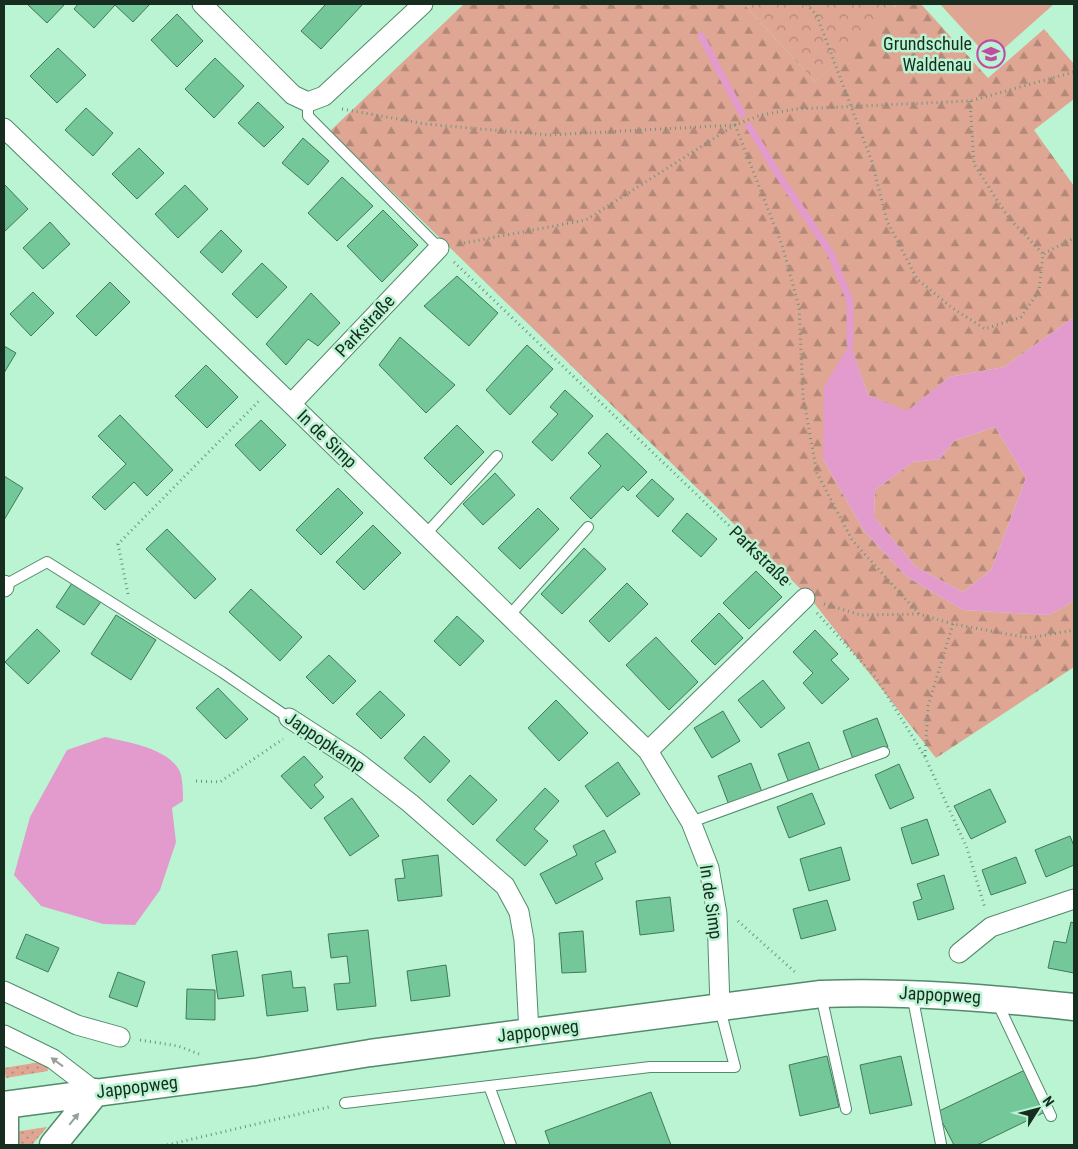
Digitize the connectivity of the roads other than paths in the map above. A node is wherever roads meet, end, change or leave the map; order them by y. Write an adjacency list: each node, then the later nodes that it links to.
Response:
1 (202, 4): 3 (street)
2 (422, 4): 3 (street)
3 (308, 102): 5 (lane)
4 (4, 128): 6 (street, In de Simp)
5 (439, 248): 6 (street, Parkstraße)
6 (291, 404): 9 (street, In de Simp)
7 (498, 456): 9 (lane)
8 (588, 528): 12 (lane)
9 (425, 535): 12 (street, In de Simp)
10 (4, 586): 13 (lane, Jappopkamp)
11 (805, 598): 14 (street)
12 (509, 616): 14 (street, In de Simp)
13 (296, 722): 25 (street, Jappopkamp)
14 (648, 751): 16 (street, In de Simp)
15 (884, 752): 16 (lane)
16 (691, 822): 23 (street, In de Simp)
17 (1074, 898): 18 (street)
18 (959, 953)
19 (4, 991): 27 (street)
20 (912, 993): 21 (street, Jappopweg); 22 (street, Jappopweg); 34 (lane)
21 (821, 994): 23 (street, Jappopweg); 32 (lane)
22 (995, 998): 24 (street, Jappopweg); 33 (lane)
23 (720, 1007): 25 (street, Jappopweg); 28 (lane)
24 (1074, 1007)
25 (529, 1032): 29 (street, Jappopweg)
26 (4, 1035): 29 (street, one-way to 26)
27 (120, 1036)
28 (489, 1086): 31 (lane); 37 (lane)
29 (96, 1092): 30 (street, Jappopweg); 36 (street, one-way to 29)
30 (4, 1102): 35 (street)
31 (345, 1103)
32 (846, 1109)
33 (1051, 1116)
34 (941, 1144)
35 (5, 1145)
36 (53, 1145)
37 (511, 1145)

